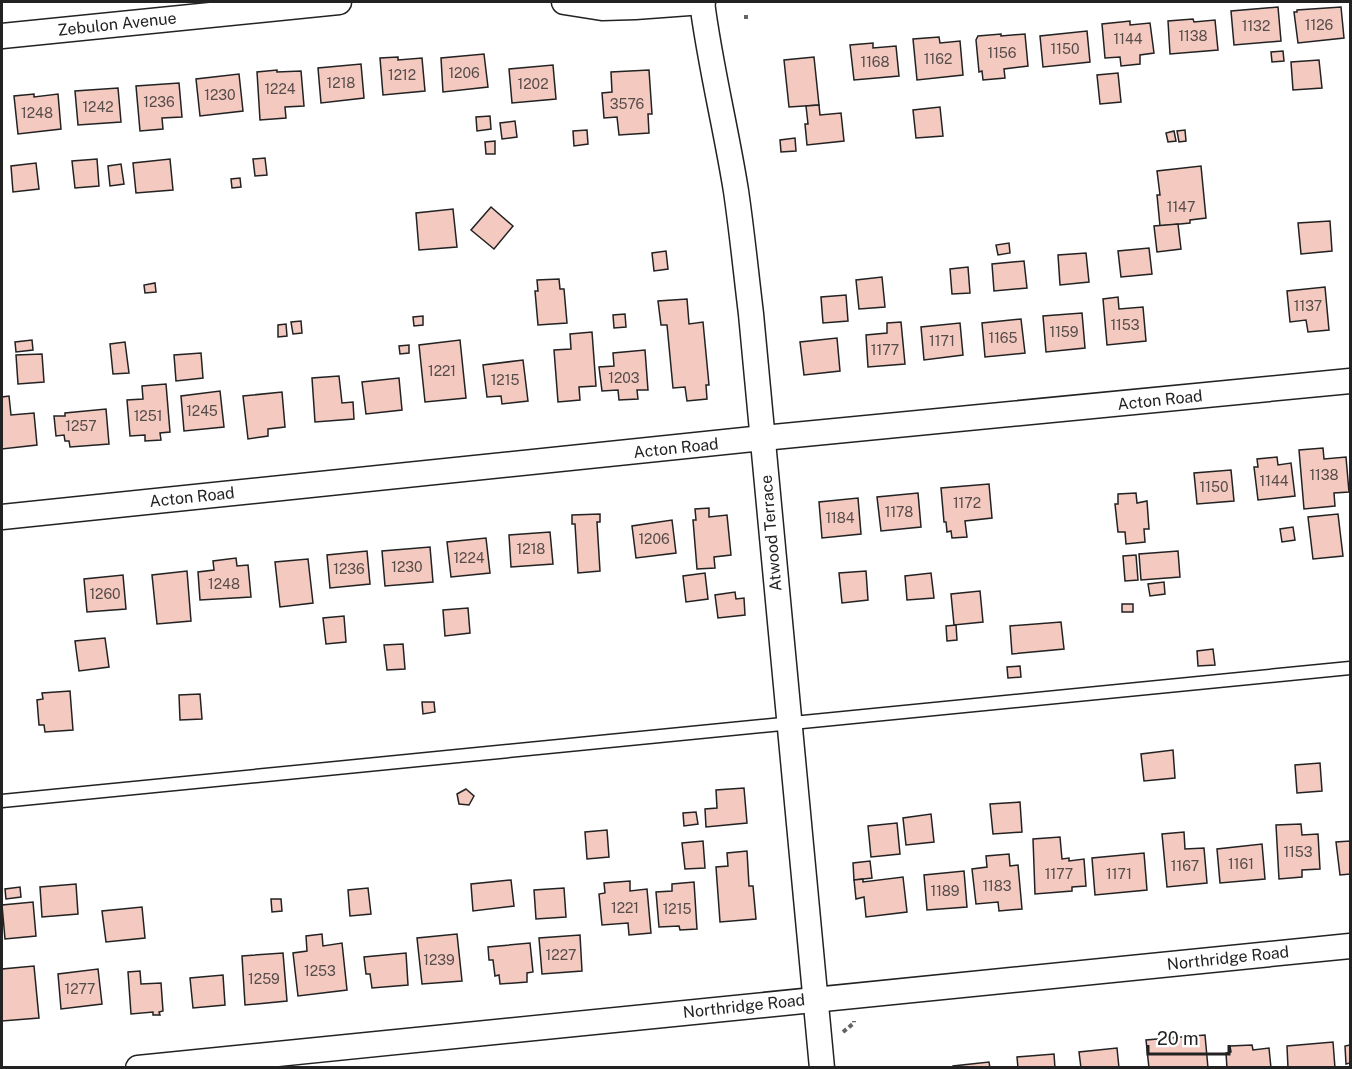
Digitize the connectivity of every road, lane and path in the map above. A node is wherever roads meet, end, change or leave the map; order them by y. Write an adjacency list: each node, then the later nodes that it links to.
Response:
1 (339, 2): 4 (street, Zebulon Avenue)
2 (564, 2): 3 (street)
3 (702, 2): 6 (street, Atwood Terrace)
4 (2, 36)
5 (1350, 381): 6 (street, Acton Road)
6 (763, 438): 7 (street, Acton Road); 9 (street, Atwood Terrace)
7 (2, 517)
8 (1350, 668): 9 (lane)
9 (789, 723): 10 (lane); 12 (street, Atwood Terrace)
10 (2, 801)
11 (1350, 946): 12 (street, Northridge Road)
12 (815, 998): 15 (street, Northridge Road); 16 (street, Atwood Terrace)
13 (854, 1014): 14 (path)
14 (840, 1034)
15 (138, 1068)
16 (822, 1068)

